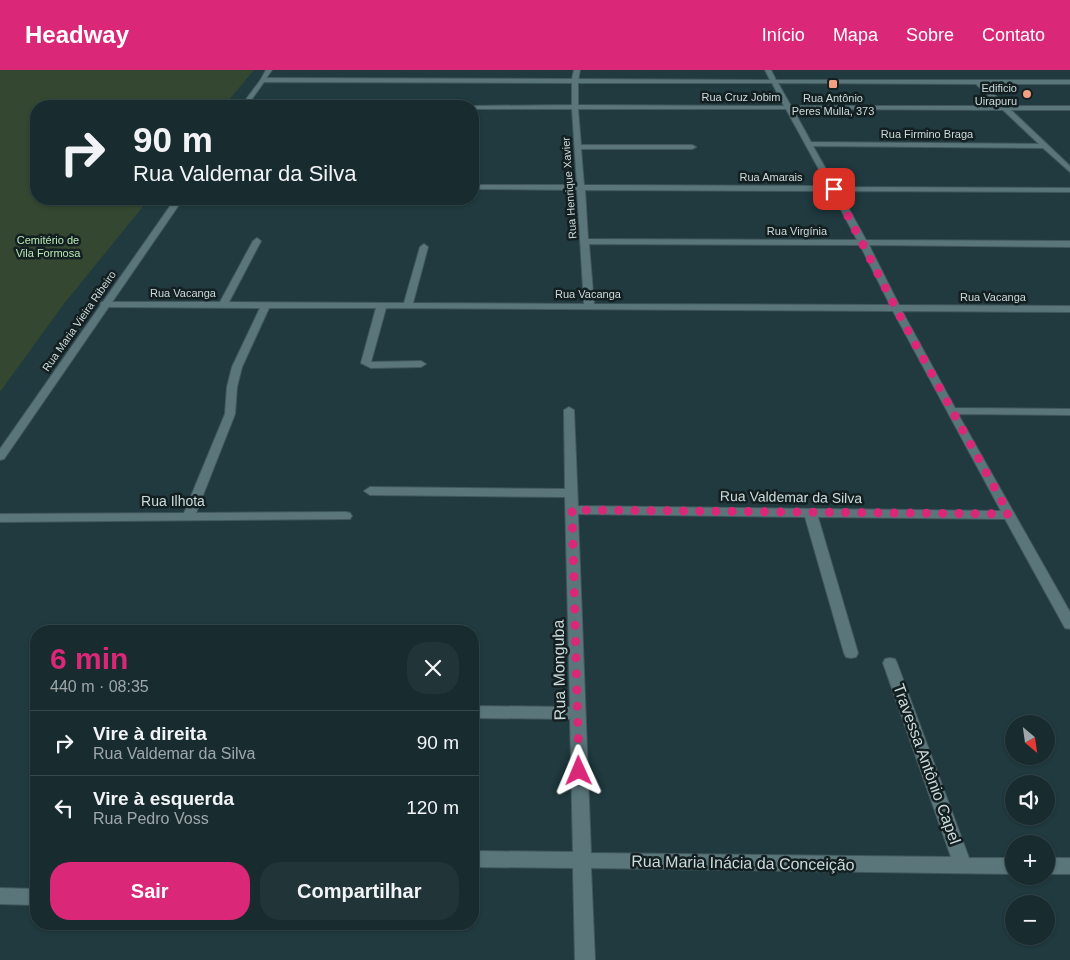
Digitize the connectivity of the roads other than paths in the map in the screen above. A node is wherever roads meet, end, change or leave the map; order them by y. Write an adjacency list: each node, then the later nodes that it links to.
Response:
1 (269, 70): 4 (street)
2 (577, 70): 5 (street, Rua Henrique Xavier)
3 (768, 70): 6 (street)
4 (262, 80): 5 (street); 9 (street)
5 (575, 81): 6 (street); 11 (street, Rua Henrique Xavier)
6 (773, 81): 7 (street); 12 (street)
7 (978, 82): 8 (street); 13 (street)
8 (1070, 82)
9 (248, 100)
10 (479, 107): 11 (street, Rua Cruz Jobim)
11 (575, 107): 12 (street, Rua Cruz Jobim); 17 (street, Rua Henrique Xavier)
12 (788, 108): 13 (street, Rua Cruz Jobim); 15 (street)
13 (1006, 108): 14 (street, Rua Cruz Jobim); 16 (street)
14 (1070, 108)
15 (808, 144): 16 (street, Rua Firmino Braga); 22 (street)
16 (1045, 146): 19 (street)
17 (578, 147): 18 (street); 21 (street, Rua Henrique Xavier)
18 (692, 147)
19 (1070, 170)
20 (479, 187): 21 (street, Rua Amarais)
21 (581, 187): 22 (street, Rua Amarais); 25 (street, Rua Henrique Xavier)
22 (834, 189): 23 (street, Rua Amarais); 27 (street)
23 (1070, 190)
24 (174, 205): 30 (street, Rua Maria Vieira Ribeiro)
25 (584, 240): 27 (street, Rua Virgínia); 35 (street, Rua Henrique Xavier)
26 (258, 241): 31 (street)
27 (863, 242): 28 (street, Rua Virgínia); 36 (street)
28 (1070, 244)
29 (424, 247): 34 (street)
30 (105, 304): 31 (street, Rua Vacanga); 42 (street, Rua Maria Vieira Ribeiro)
31 (223, 304): 32 (street, Rua Vacanga)
32 (266, 304): 33 (street, Rua Vacanga); 48 (street)
33 (382, 305): 34 (street, Rua Vacanga); 38 (street)
34 (408, 305): 35 (street, Rua Vacanga)
35 (589, 306): 36 (street, Rua Vacanga)
36 (896, 308): 37 (street, Rua Vacanga); 40 (street)
37 (1070, 309)
38 (421, 364)
39 (569, 410): 44 (street, Rua Monguba)
40 (951, 410): 41 (street); 47 (street)
41 (1070, 412)
42 (0, 457)
43 (370, 491): 44 (street)
44 (572, 493): 45 (street, Rua Monguba)
45 (572, 510): 46 (street, Rua Valdemar da Silva); 55 (street, Rua Monguba)
46 (810, 512): 47 (street, Rua Valdemar da Silva); 52 (street)
47 (1009, 514): 51 (street)
48 (189, 516): 49 (street, Rua Ilhota); 50 (street, Rua Ilhota)
49 (346, 516)
50 (0, 518)
51 (1070, 624)
52 (851, 653)
53 (890, 663): 58 (street, Travessa Antônio Capel)
54 (479, 712): 55 (street)
55 (578, 713): 57 (street, Rua Monguba)
56 (479, 859): 57 (street, Rua Maria Inácia da Conceição)
57 (582, 861): 58 (street, Rua Maria Inácia da Conceição); 64 (street, Rua Monguba)
58 (963, 865): 59 (street, Rua Maria Inácia da Conceição)
59 (1005, 866)
60 (1055, 866): 61 (street)
61 (1070, 866)
62 (0, 896): 63 (street)
63 (30, 897)
64 (585, 960)

